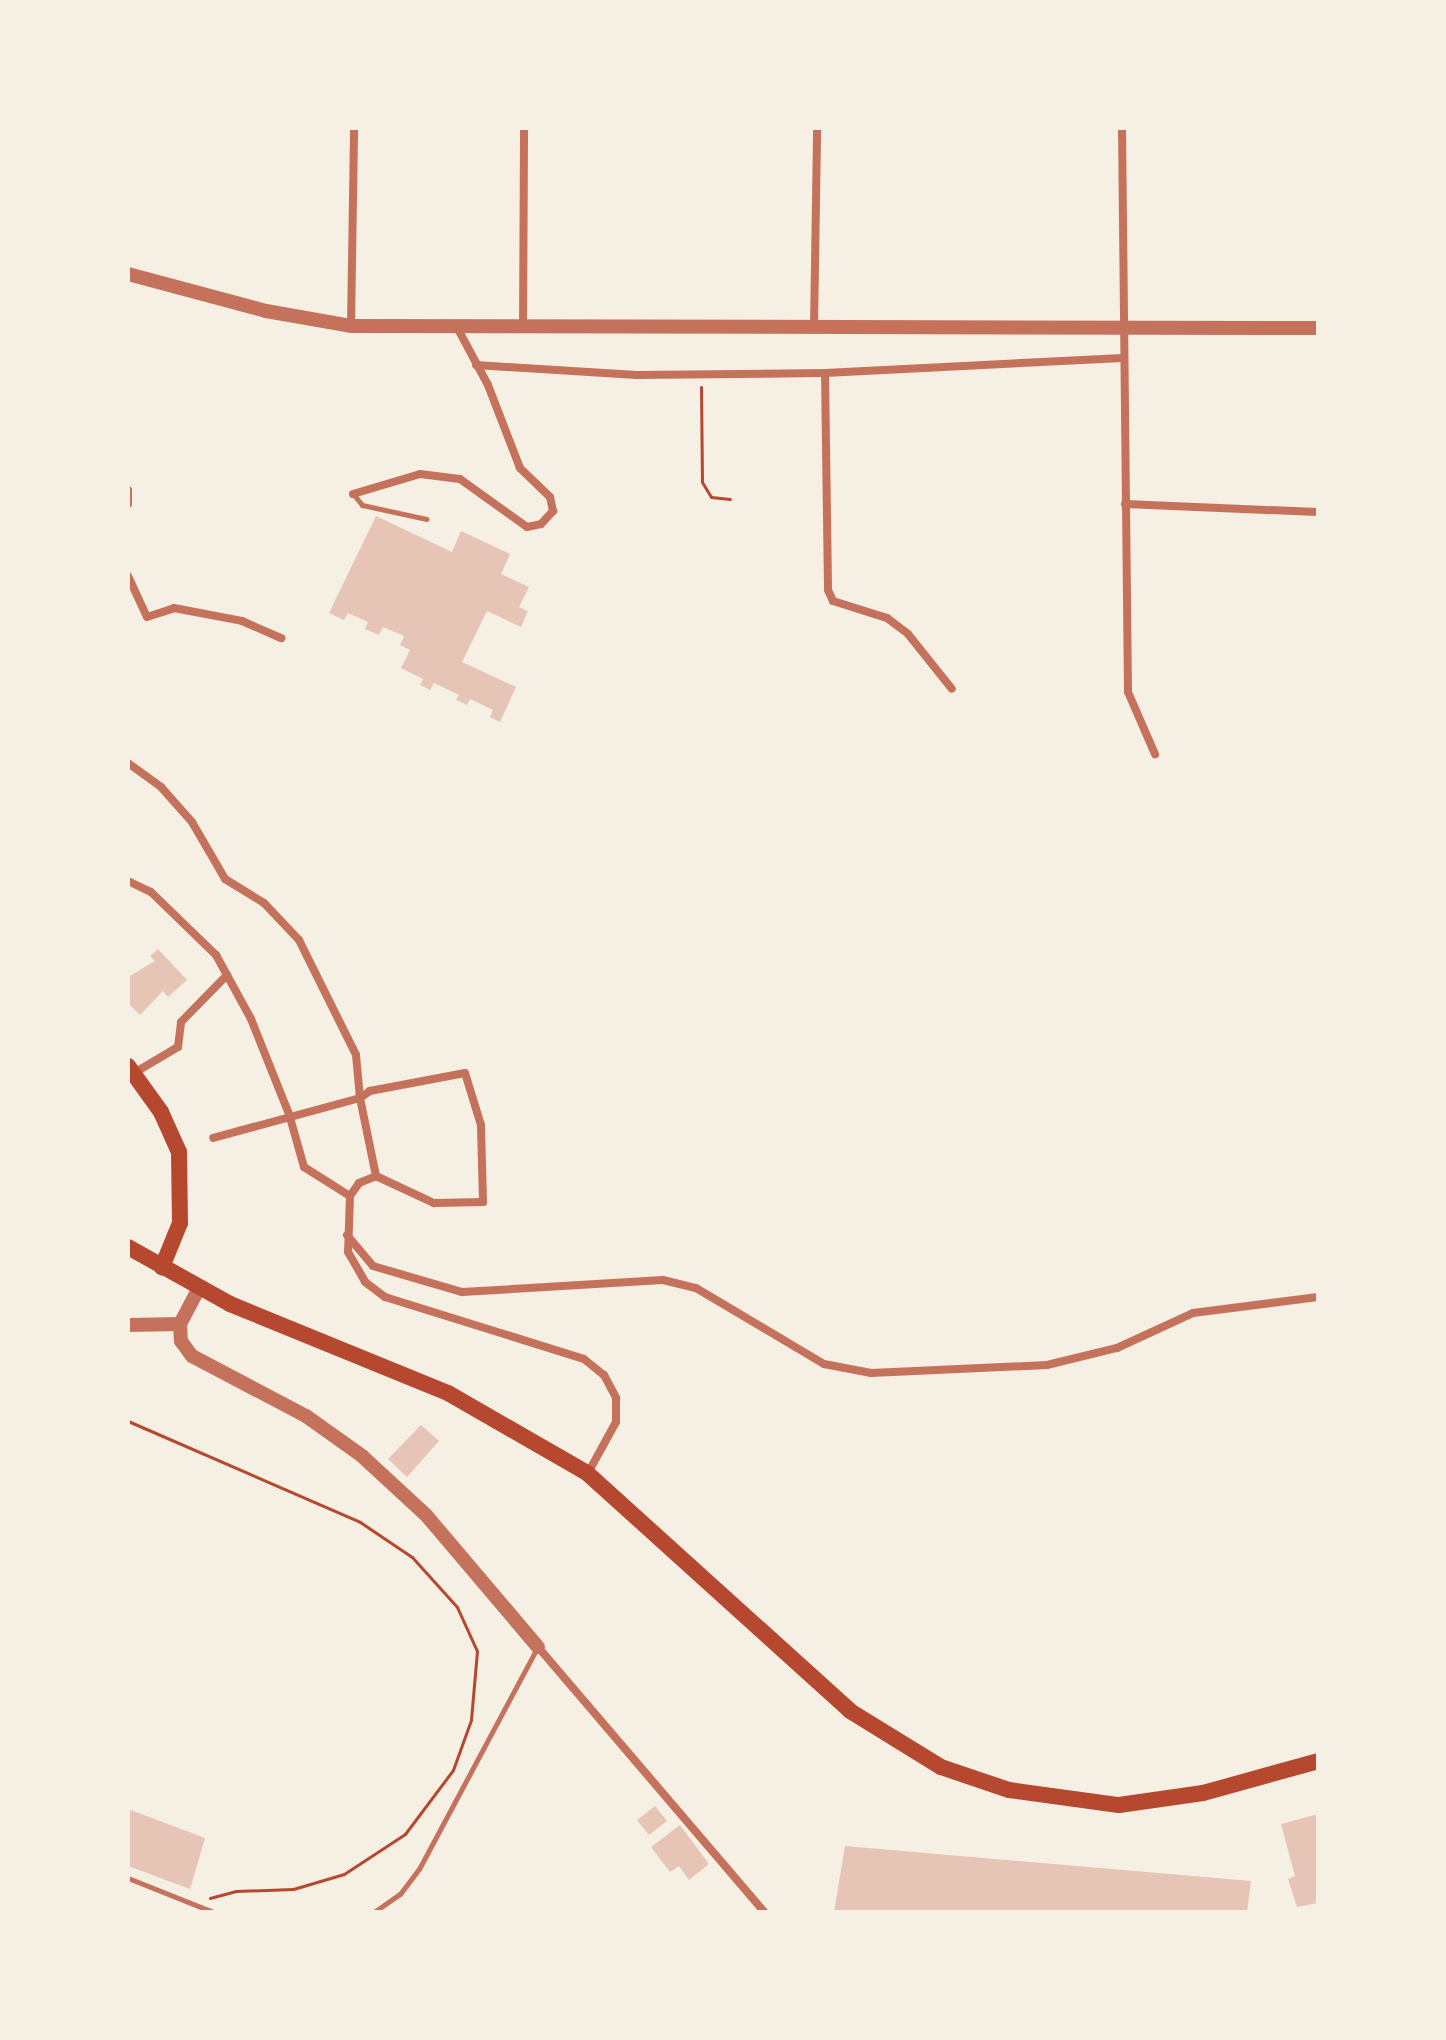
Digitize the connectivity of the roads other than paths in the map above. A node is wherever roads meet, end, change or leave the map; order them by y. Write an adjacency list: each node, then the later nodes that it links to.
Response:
1 (354, 128): 6 (street)
2 (524, 128): 11 (street)
3 (817, 128): 9 (street)
4 (1122, 128): 10 (street)
5 (128, 274): 6 (street)
6 (351, 326): 8 (street)
7 (1318, 328): 10 (street)
8 (458, 329): 11 (street); 13 (street)
9 (814, 329): 10 (street); 11 (street)
10 (1123, 329): 12 (street)
11 (523, 330)
12 (1123, 358): 14 (street); 18 (street)
13 (476, 365): 14 (street); 16 (street)
14 (825, 373): 23 (street)
15 (128, 490): 17 (street)
16 (353, 494): 20 (lane)
17 (128, 504)
18 (1125, 504): 19 (street); 24 (street)
19 (1318, 512)
20 (427, 519)
21 (128, 576): 22 (street)
22 (281, 638)
23 (952, 689)
24 (1155, 754)
25 (128, 763): 29 (street)
26 (128, 881): 27 (street)
27 (227, 975): 28 (street); 30 (street)
28 (131, 1070): 36 (main road)
29 (360, 1098): 30 (street); 32 (street); 32 (street)
30 (289, 1114): 31 (street); 33 (street)
31 (213, 1138)
32 (376, 1176): 33 (street)
33 (350, 1196): 34 (street)
34 (347, 1235): 38 (street); 41 (street)
35 (132, 1250): 36 (main road)
36 (162, 1267): 37 (main road)
37 (199, 1288): 39 (street); 41 (main road)
38 (1318, 1297)
39 (180, 1324): 40 (street); 42 (street)
40 (128, 1325)
41 (587, 1473): 43 (main road)
42 (538, 1647): 46 (lane); 47 (street)
43 (1318, 1761)
44 (128, 1878): 45 (lane)
45 (213, 1912)
46 (374, 1912)
47 (764, 1912)

